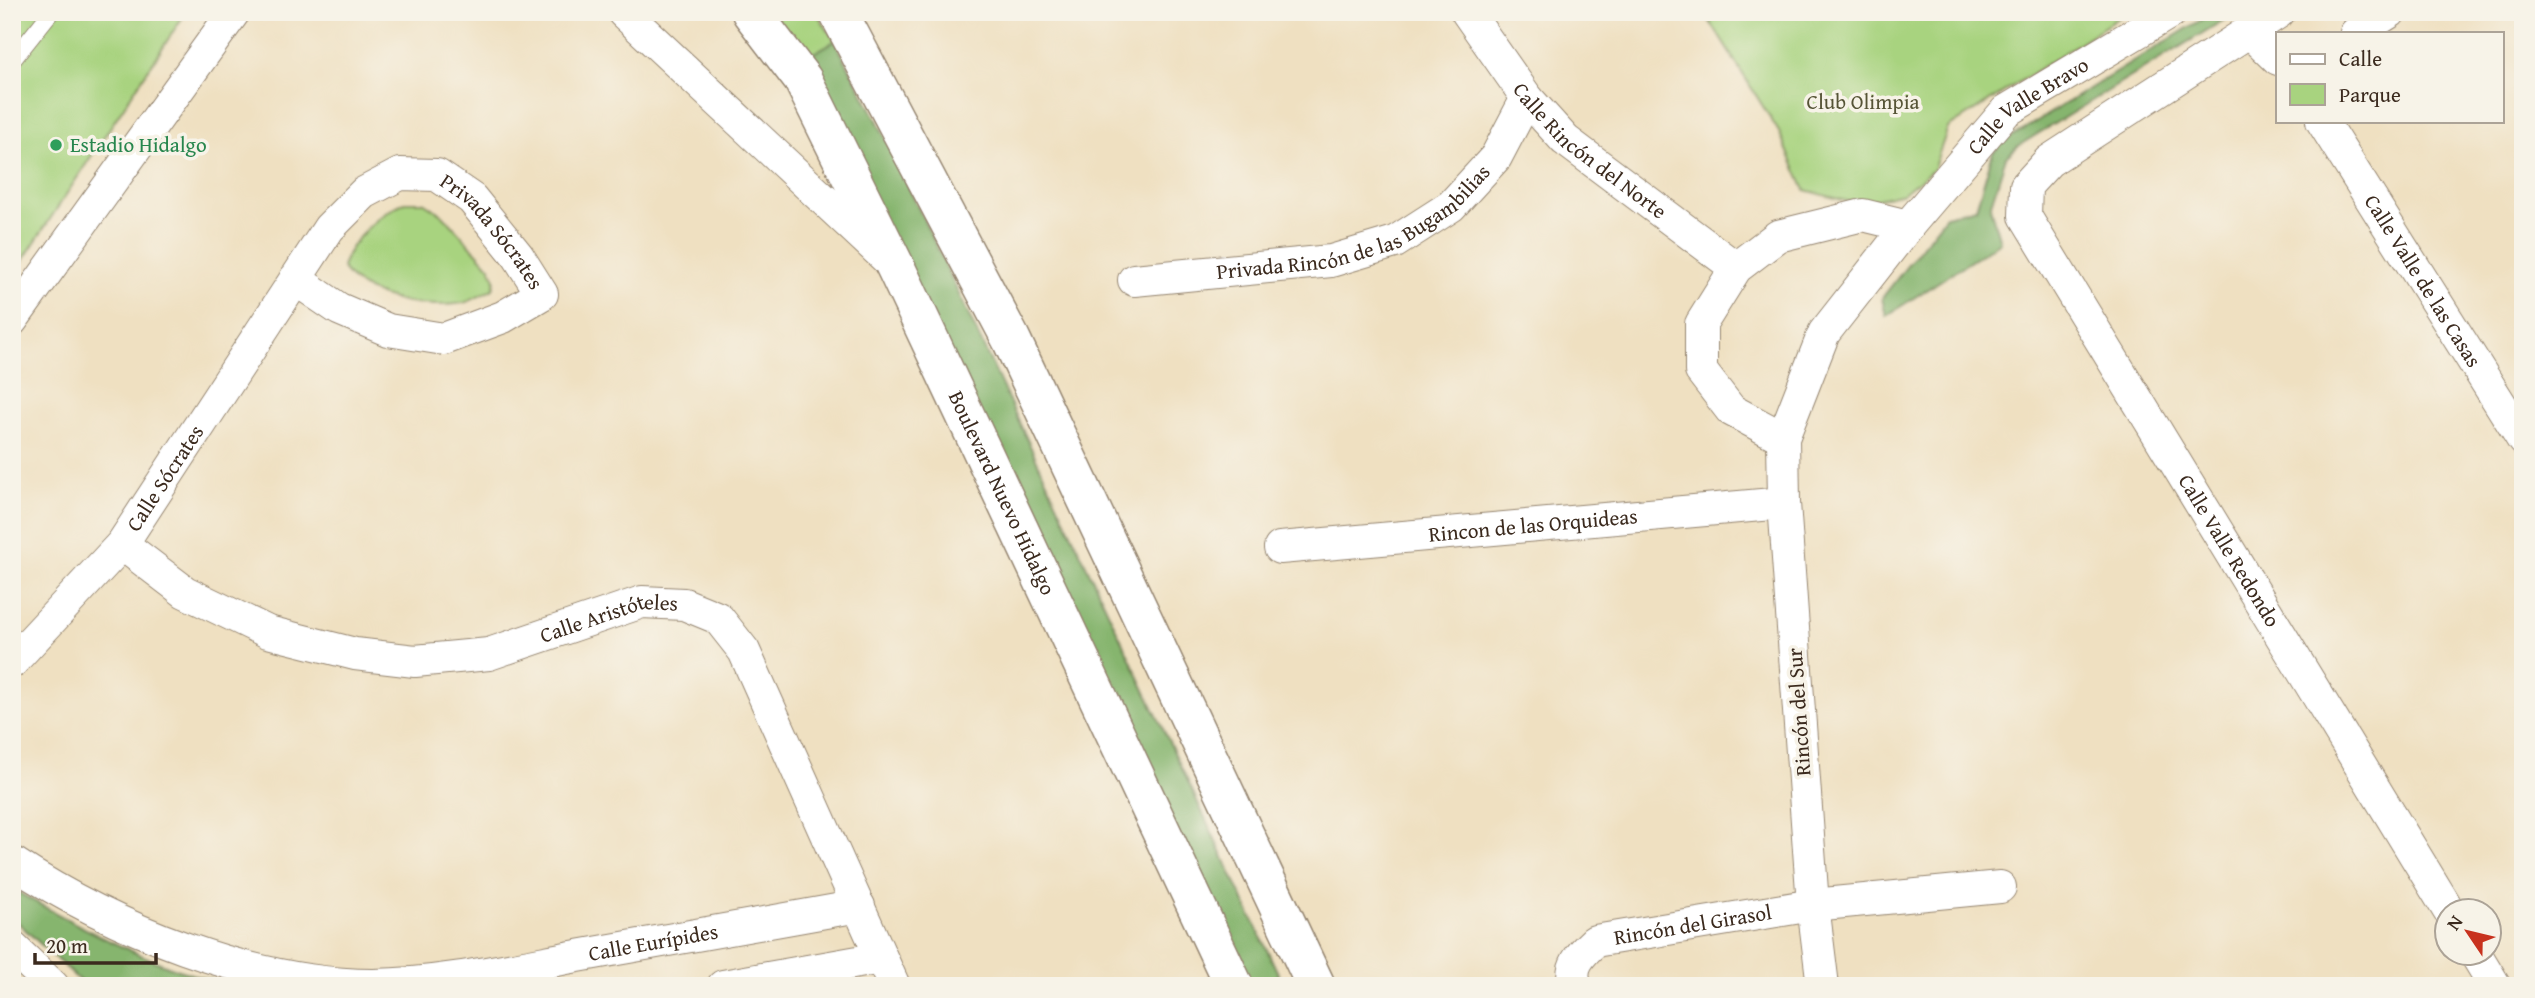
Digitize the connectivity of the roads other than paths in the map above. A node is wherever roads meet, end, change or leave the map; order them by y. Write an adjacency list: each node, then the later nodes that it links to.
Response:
1 (51, 12): 13 (lane)
2 (234, 12): 21 (street)
3 (623, 12): 17 (street)
4 (751, 12): 17 (street, Boulevard Nuevo Hidalgo)
5 (838, 12): 42 (street)
6 (1467, 12): 14 (street, Calle Rincón del Norte)
7 (2171, 12): 16 (street, Calle Valle Bravo)
8 (2279, 12): 10 (street)
9 (2390, 12): 11 (street)
10 (2249, 31): 12 (street); 31 (street, Calle Valle Redondo)
11 (2358, 32)
12 (2276, 57)
13 (12, 61)
14 (1527, 98): 18 (street, Calle Rincón del Norte); 20 (street, Privada Rincón de las Bugambilias)
15 (2323, 122): 24 (street, Calle Valle de las Casas)
16 (1908, 226): 18 (street); 22 (street, Calle Valle Bravo)
17 (896, 268): 41 (street, Boulevard Nuevo Hidalgo)
18 (1736, 268): 23 (street)
19 (295, 279): 19 (street, Privada Sócrates); 26 (street, Calle Sócrates)
20 (1134, 280)
21 (12, 320)
22 (1824, 333): 23 (street, Rincón del Sur)
23 (1783, 438): 25 (street, Rincón del Sur)
24 (2523, 440)
25 (1784, 503): 27 (street, Rincon de las Orquideas); 32 (street, Rincón del Sur)
26 (122, 544): 28 (street, Calle Sócrates); 33 (street, Calle Aristóteles)
27 (1280, 548)
28 (12, 662)
29 (12, 862): 38 (street, Calle Eurípides)
30 (2000, 887): 32 (street, Rincón del Girasol)
31 (2440, 897)
32 (1813, 905): 37 (street, Rincón del Girasol); 43 (street, Rincón del Sur)
33 (859, 906): 36 (street, Calle Aristóteles); 38 (street, Calle Eurípides)
34 (12, 947): 39 (street)
35 (2483, 967): 44 (street)
36 (887, 972): 40 (street)
37 (1577, 972)
38 (373, 985)
39 (52, 986)
40 (723, 986)
41 (1234, 986)
42 (1316, 986)
43 (1823, 986)
44 (2495, 986)

